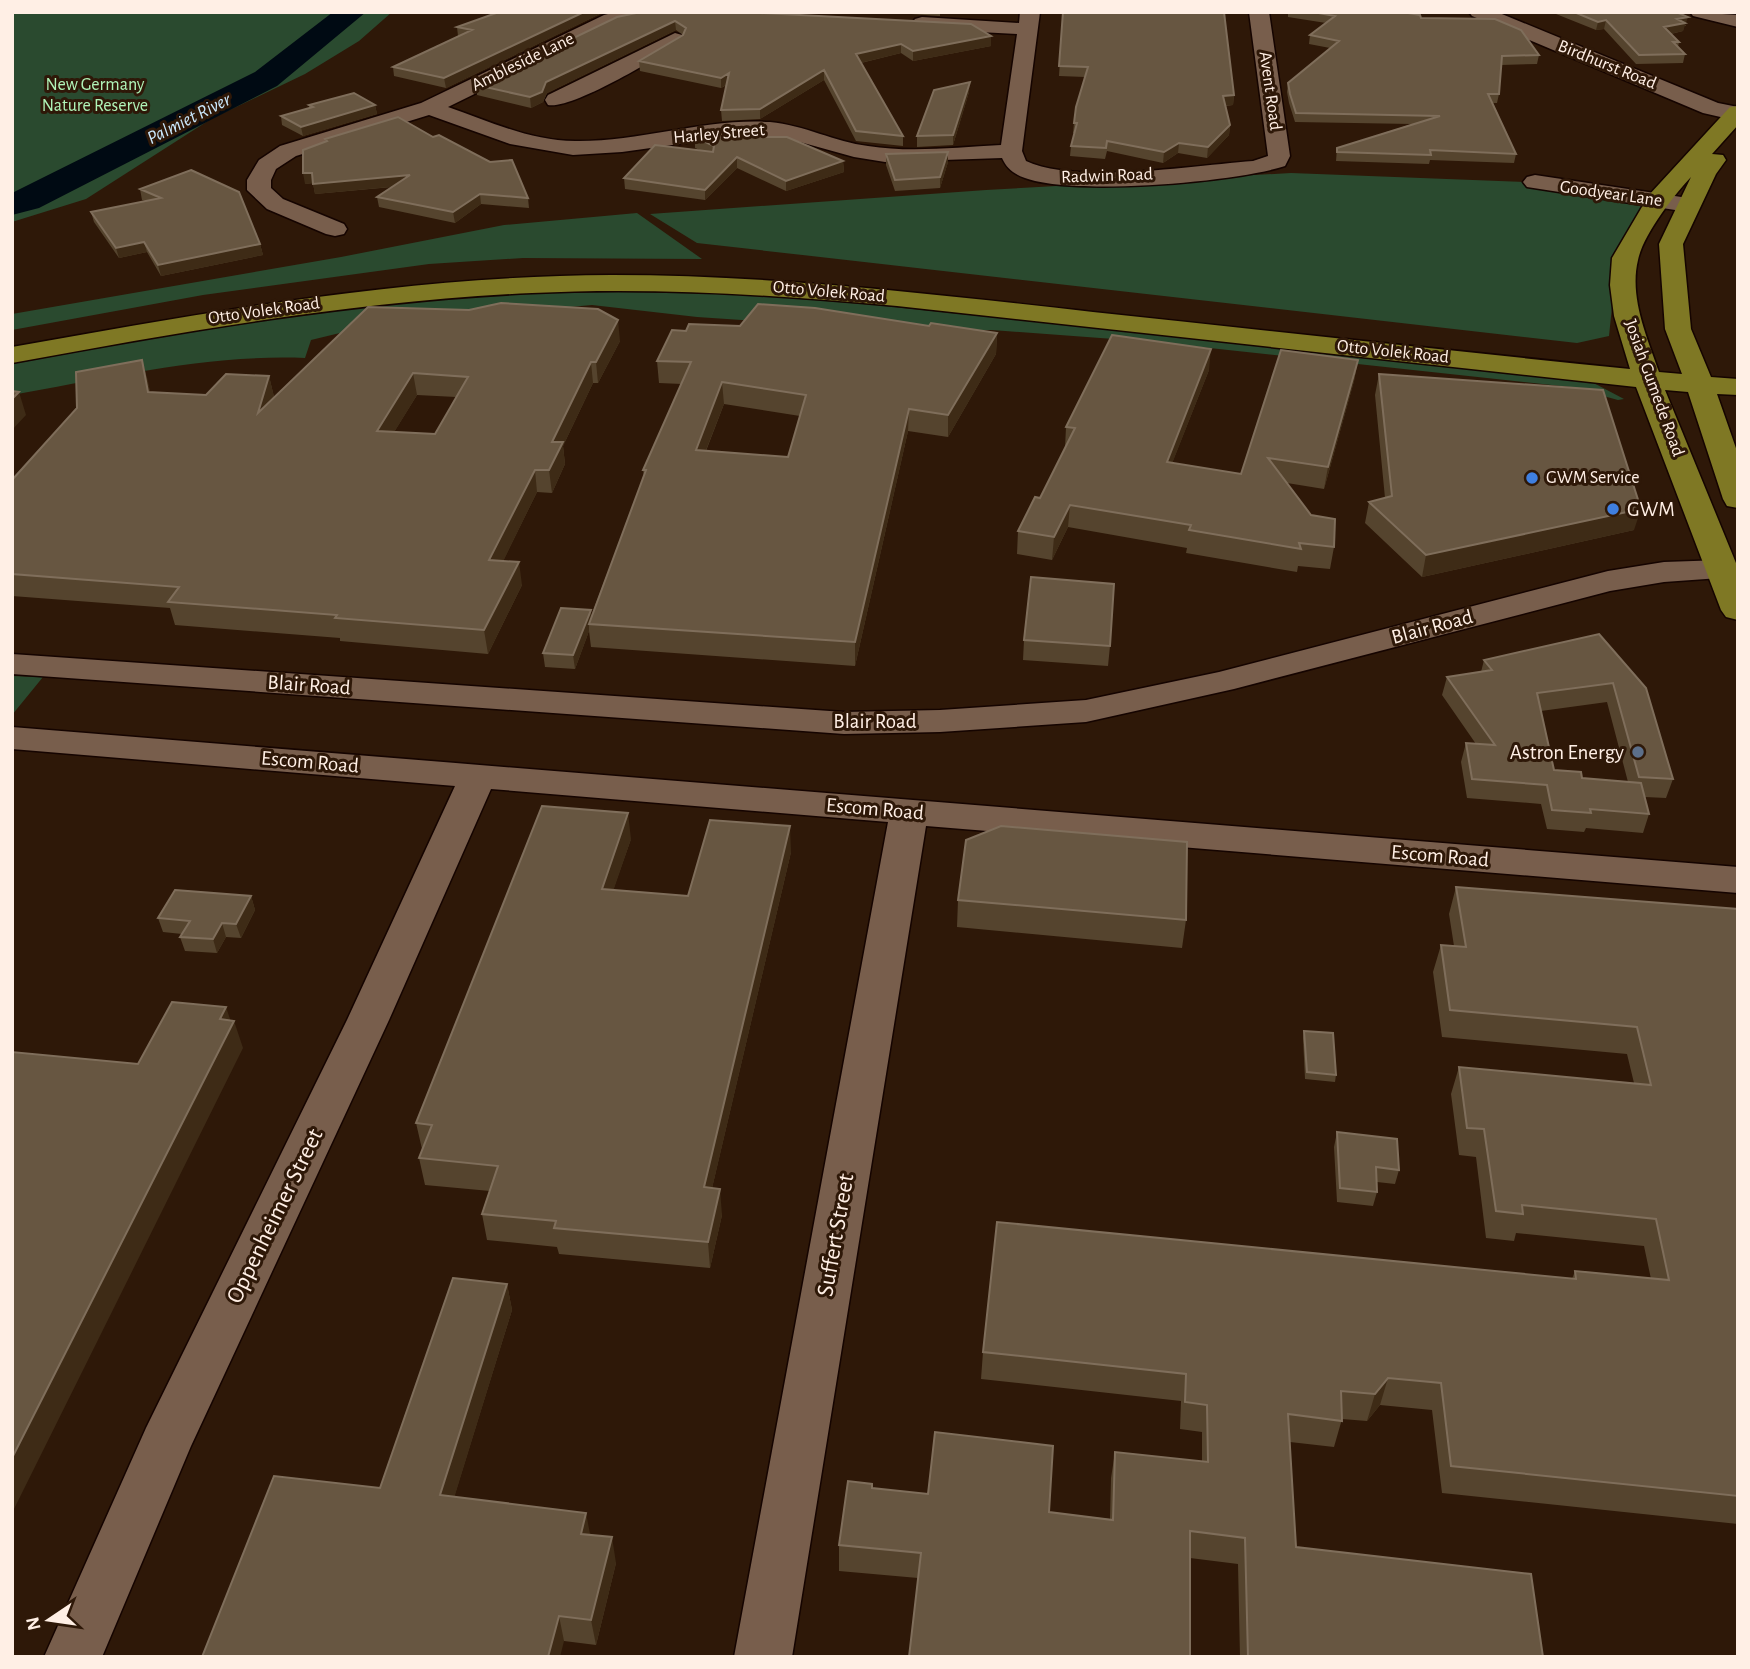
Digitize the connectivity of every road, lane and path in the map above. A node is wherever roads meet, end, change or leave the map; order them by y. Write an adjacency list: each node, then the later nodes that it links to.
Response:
1 (1259, 12): 15 (street, Avent Road)
2 (1479, 12): 13 (street, Birdhurst Road)
3 (1700, 12): 7 (street)
4 (710, 13): 9 (street, Ambleside Lane)
5 (900, 21): 6 (street)
6 (1029, 21): 14 (street)
7 (1738, 21)
8 (675, 39): 10 (street)
9 (546, 51): 10 (street); 12 (street, Ambleside Lane)
10 (620, 70): 11 (street)
11 (556, 100)
12 (429, 108): 14 (street, Harley Street); 19 (street, Ambleside Lane)
13 (1737, 119): 17 (main road, Josiah Gumede Road); 18 (main road)
14 (1011, 151): 15 (street, Radwin Road)
15 (1270, 164)
16 (1535, 183): 17 (street, Goodyear Lane)
17 (1657, 200): 18 (street, Goodyear Lane); 23 (main road, Josiah Gumede Road)
18 (1688, 205): 24 (main road)
19 (335, 229)
20 (12, 343): 23 (main road, Otto Volek Road)
21 (12, 355): 23 (main road, Otto Volek Road)
22 (1738, 367): 24 (main road)
23 (1643, 368): 24 (main road); 28 (main road, Josiah Gumede Road)
24 (1695, 373): 25 (main road); 26 (main road)
25 (1738, 387)
26 (1733, 460): 27 (main road)
27 (1738, 499)
28 (1723, 570): 29 (main road, Josiah Gumede Road); 30 (street, Blair Road)
29 (1738, 610)
30 (12, 663)
31 (12, 738): 32 (street, Escom Road)
32 (479, 775): 33 (street, Escom Road); 35 (street, Oppenheimer Street)
33 (909, 812): 34 (street, Escom Road); 36 (street, Suffert Street)
34 (1738, 880)
35 (73, 1657)
36 (763, 1657)

